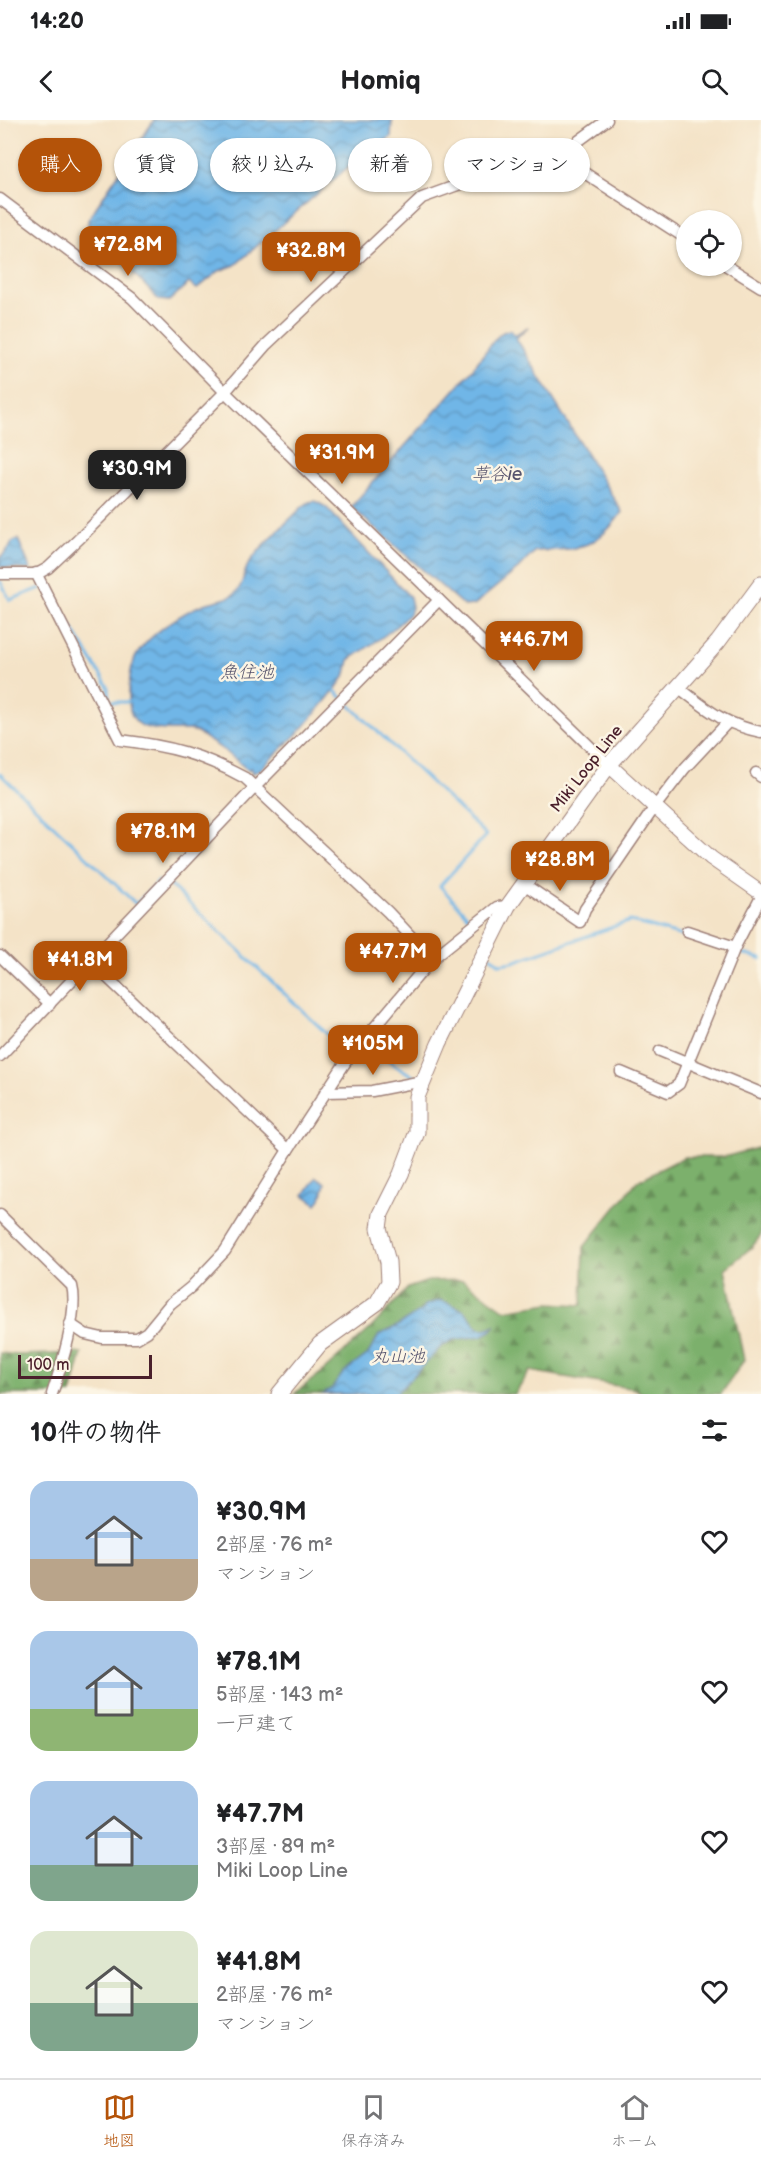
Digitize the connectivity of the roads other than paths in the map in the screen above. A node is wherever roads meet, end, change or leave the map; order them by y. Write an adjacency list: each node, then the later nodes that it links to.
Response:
1 (607, 120): 2 (street)
2 (582, 138)
3 (590, 176): 6 (street)
4 (444, 190): 9 (street)
5 (0, 199): 9 (street)
6 (676, 232)
7 (742, 275): 8 (street)
8 (761, 287)
9 (225, 392): 10 (street); 13 (street)
10 (36, 573): 11 (street); 18 (street)
11 (0, 574)
12 (761, 584): 14 (main road, Miki Loop Line)
13 (439, 600): 17 (street); 18 (street)
14 (678, 687): 15 (street); 17 (main road, Miki Loop Line)
15 (728, 723): 16 (street); 19 (street)
16 (761, 732)
17 (609, 765): 19 (street); 20 (main road, Miki Loop Line)
18 (256, 786): 26 (street); 27 (street)
19 (654, 807): 20 (street); 21 (street)
20 (524, 884): 22 (main road, Miki Loop Line)
21 (761, 895): 24 (street)
22 (508, 906): 26 (street); 33 (main road, Miki Loop Line)
23 (687, 931): 24 (street)
24 (735, 947): 31 (street)
25 (0, 956): 28 (street)
26 (432, 959): 34 (street)
27 (90, 961): 28 (street); 36 (street)
28 (50, 1004): 30 (street)
29 (660, 1052): 31 (street)
30 (0, 1056)
31 (687, 1063): 32 (street); 35 (street)
32 (621, 1072)
33 (423, 1081): 34 (street); 40 (main road, Miki Loop Line)
34 (325, 1092): 36 (street)
35 (761, 1093)
36 (288, 1150): 38 (street)
37 (0, 1215): 38 (street)
38 (70, 1324): 39 (street)
39 (52, 1394)
40 (279, 1394)

